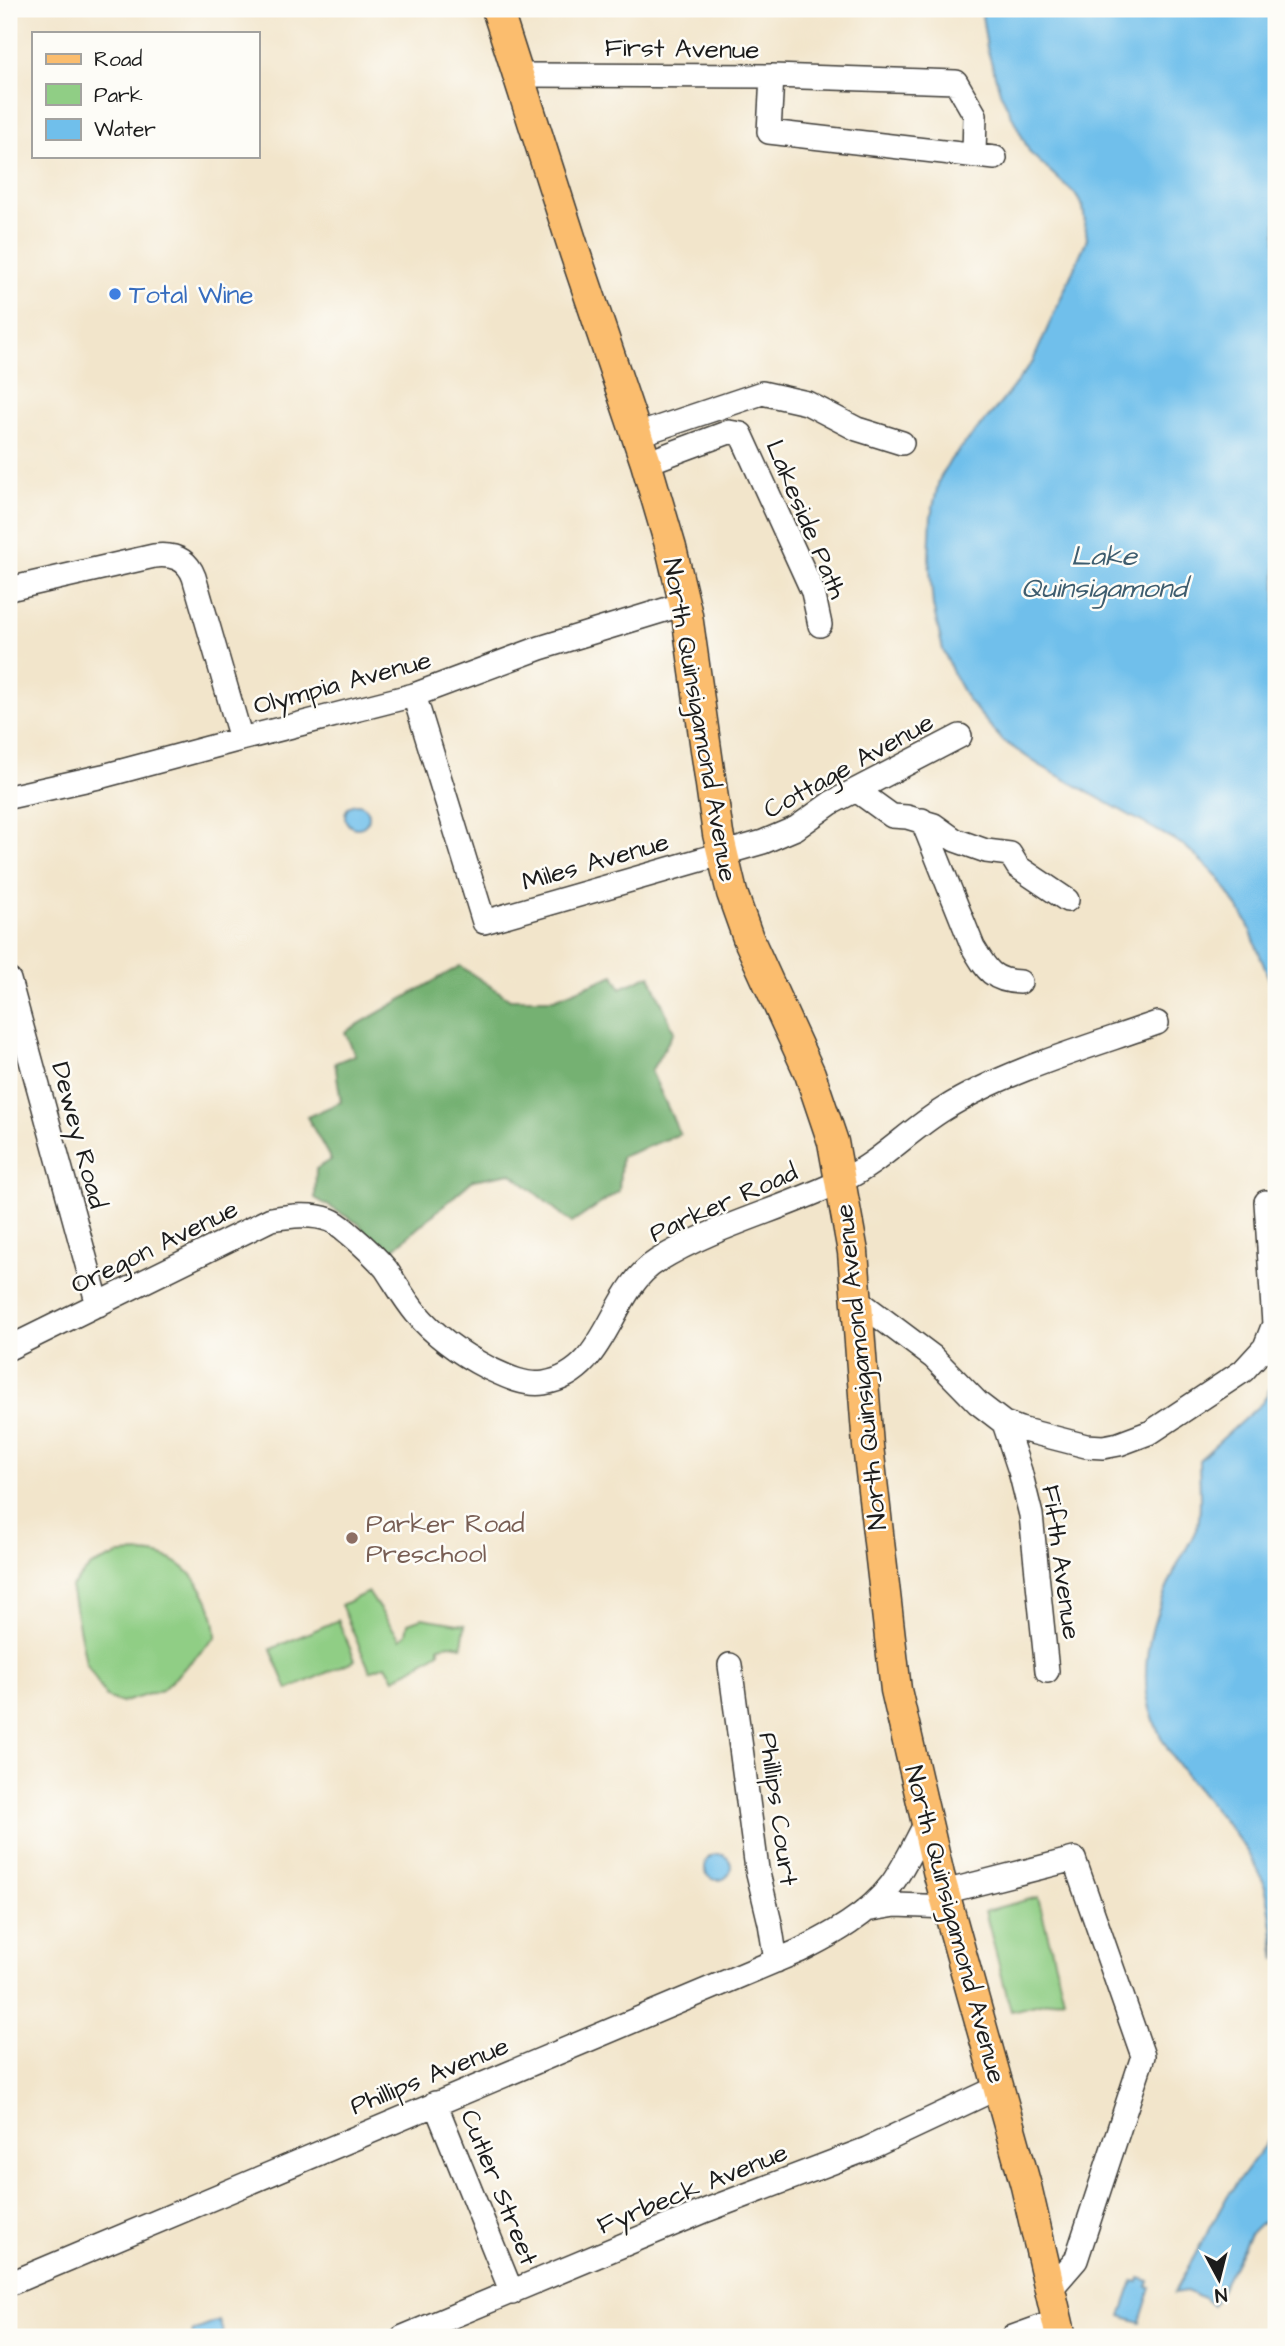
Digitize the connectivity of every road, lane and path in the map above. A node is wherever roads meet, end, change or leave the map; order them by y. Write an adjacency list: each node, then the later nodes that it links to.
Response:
1 (498, 9): 2 (main road, North Quinsigamond Avenue)
2 (519, 75): 3 (street, First Avenue); 6 (main road, North Quinsigamond Avenue)
3 (772, 76): 3 (street, First Avenue)
4 (671, 424): 5 (street, Lakeside Path); 6 (street, Lakeside Path); 7 (street)
5 (902, 443)
6 (641, 449): 7 (street); 9 (main road, North Quinsigamond Avenue)
7 (680, 450): 10 (street, Lakeside Path)
8 (9, 589): 13 (street)
9 (684, 604): 11 (street, Olympia Avenue); 17 (main road, North Quinsigamond Avenue)
10 (820, 625)
11 (414, 695): 13 (street, Olympia Avenue); 17 (street, Miles Avenue)
12 (960, 736): 14 (street, Cottage Avenue)
13 (241, 738): 15 (street, Olympia Avenue)
14 (856, 790): 16 (street); 17 (street, Cottage Avenue)
15 (9, 797)
16 (922, 820): 18 (street); 20 (street)
17 (722, 854): 22 (main road, North Quinsigamond Avenue)
18 (1067, 900)
19 (9, 980): 26 (street, Dewey Road)
20 (1020, 982)
21 (1157, 1023): 22 (street, Parker Road)
22 (841, 1181): 24 (street, Parker Road); 25 (main road, North Quinsigamond Avenue)
23 (1266, 1202): 28 (street)
24 (328, 1220): 26 (street, Oregon Avenue)
25 (857, 1300): 28 (street); 31 (main road, North Quinsigamond Avenue)
26 (98, 1305): 27 (street, Oregon Avenue)
27 (9, 1348)
28 (1004, 1423): 30 (street, Fifth Avenue)
29 (730, 1665): 34 (street, Phillips Court)
30 (1047, 1671)
31 (926, 1823): 32 (main road, North Quinsigamond Avenue); 33 (street, Phillips Avenue)
32 (947, 1900): 33 (street, Phillips Avenue); 35 (main road, North Quinsigamond Avenue); 38 (street, Phillips Avenue)
33 (866, 1910): 34 (street, Phillips Avenue)
34 (776, 1961): 36 (street, Phillips Avenue)
35 (999, 2087): 38 (main road, North Quinsigamond Avenue); 39 (street, Fyrbeck Avenue)
36 (435, 2103): 37 (street, Phillips Avenue); 39 (street, Cutler Street)
37 (9, 2284)
38 (1050, 2290): 40 (main road, North Quinsigamond Avenue)
39 (512, 2293): 41 (street, Fyrbeck Avenue)
40 (1059, 2329): 42 (street)
41 (403, 2337)
42 (1013, 2337)

